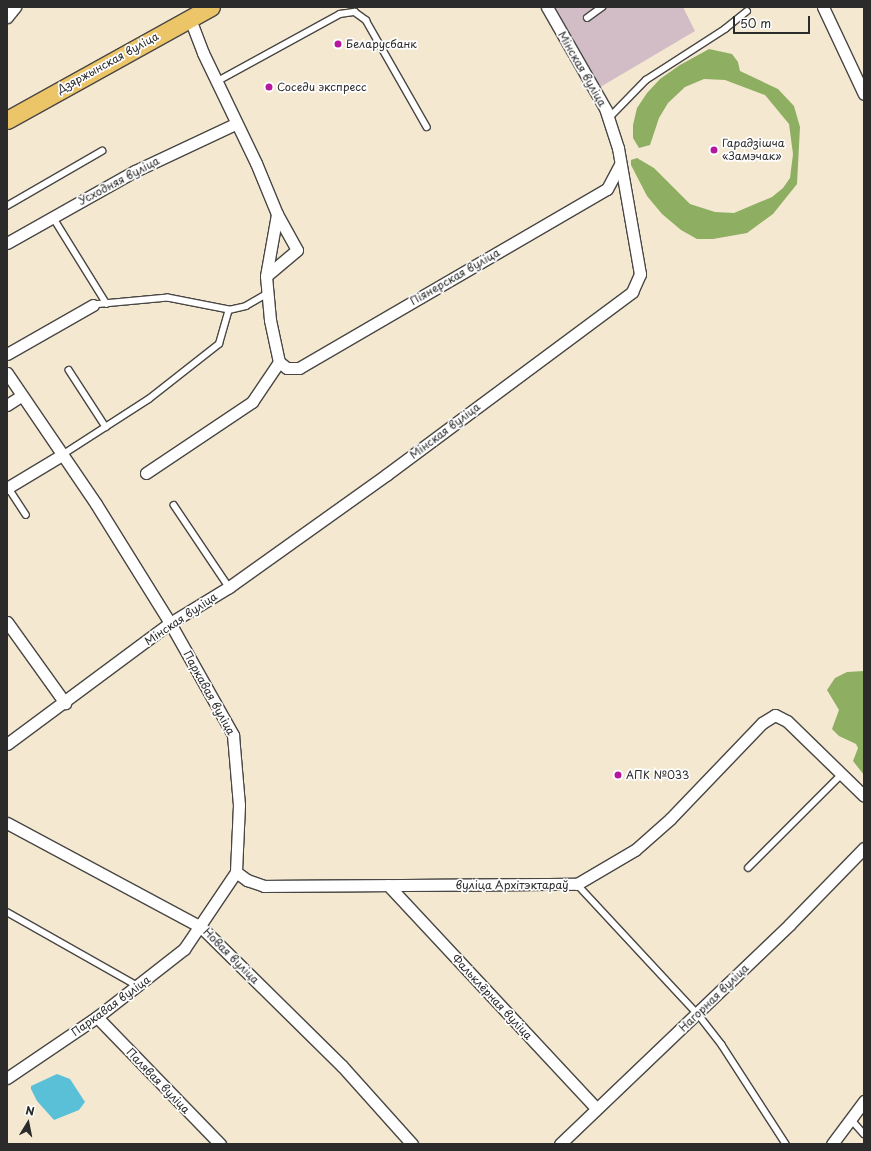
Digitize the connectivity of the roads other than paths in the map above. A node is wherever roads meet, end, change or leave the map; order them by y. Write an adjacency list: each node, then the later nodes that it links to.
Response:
1 (15, 7): 7 (street)
2 (211, 7): 9 (main road, Дзяржынская вуліца)
3 (547, 7): 12 (street, Мінская вуліца)
4 (602, 7): 8 (lane)
5 (823, 7): 11 (street)
6 (747, 11): 12 (lane)
7 (7, 17)
8 (587, 18)
9 (190, 19): 10 (street); 13 (main road, Дзяржынская вуліца)
10 (218, 81): 14 (street); 15 (lane)
11 (864, 94)
12 (609, 119): 17 (street, Мінская вуліца)
13 (7, 120)
14 (235, 124): 19 (street); 20 (street, Усходняя вуліца)
15 (427, 127)
16 (102, 152): 18 (lane)
17 (620, 165): 28 (street, Піянерская вуліца); 39 (street, Мінская вуліца)
18 (7, 206)
19 (277, 214): 22 (street); 22 (street)
20 (52, 216): 21 (street, Усходняя вуліца); 24 (lane)
21 (7, 244)
22 (266, 276): 23 (street)
23 (268, 294): 26 (lane); 28 (street)
24 (107, 304): 25 (lane); 26 (lane)
25 (93, 305): 27 (street)
26 (229, 310): 33 (lane)
27 (7, 354)
28 (279, 362): 35 (street)
29 (69, 370): 33 (lane)
30 (7, 373): 31 (street, Паркавая вуліца)
31 (21, 396): 32 (street); 34 (street, Паркавая вуліца)
32 (7, 404)
33 (106, 427): 34 (lane)
34 (62, 455): 36 (street); 41 (street, Паркавая вуліца)
35 (146, 473)
36 (8, 488): 38 (lane)
37 (174, 505): 39 (lane)
38 (26, 515)
39 (229, 587): 41 (street, Мінская вуліца)
40 (7, 622): 42 (street)
41 (170, 623): 42 (street, Мінская вуліца); 49 (street, Паркавая вуліца)
42 (65, 703): 43 (street, Мінская вуліца)
43 (7, 744)
44 (842, 774): 45 (street); 48 (lane); 50 (street, вуліца Архітэктараў)
45 (864, 796)
46 (7, 824): 53 (street, Новая вуліца)
47 (864, 848): 55 (street, Нагорная вуліца)
48 (748, 868)
49 (236, 872): 51 (street, вуліца Архітэктараў); 53 (street, Паркавая вуліца)
50 (577, 884): 51 (street, вуліца Архітэктараў); 55 (lane)
51 (388, 885): 59 (street, Фальклёрная вуліца)
52 (7, 912): 54 (lane)
53 (201, 927): 54 (street, Паркавая вуліца); 63 (street, Новая вуліца)
54 (138, 986): 56 (street, Паркавая вуліца)
55 (698, 1014): 59 (street, Нагорная вуліца); 65 (lane)
56 (97, 1017): 57 (street, Паркавая вуліца); 62 (street, Палявая вуліца)
57 (7, 1078)
58 (864, 1101): 60 (street)
59 (596, 1108): 64 (street, Нагорная вуліца)
60 (850, 1119): 61 (lane); 66 (street)
61 (864, 1134)
62 (220, 1144)
63 (412, 1144)
64 (560, 1144)
65 (786, 1144)
66 (832, 1144)

